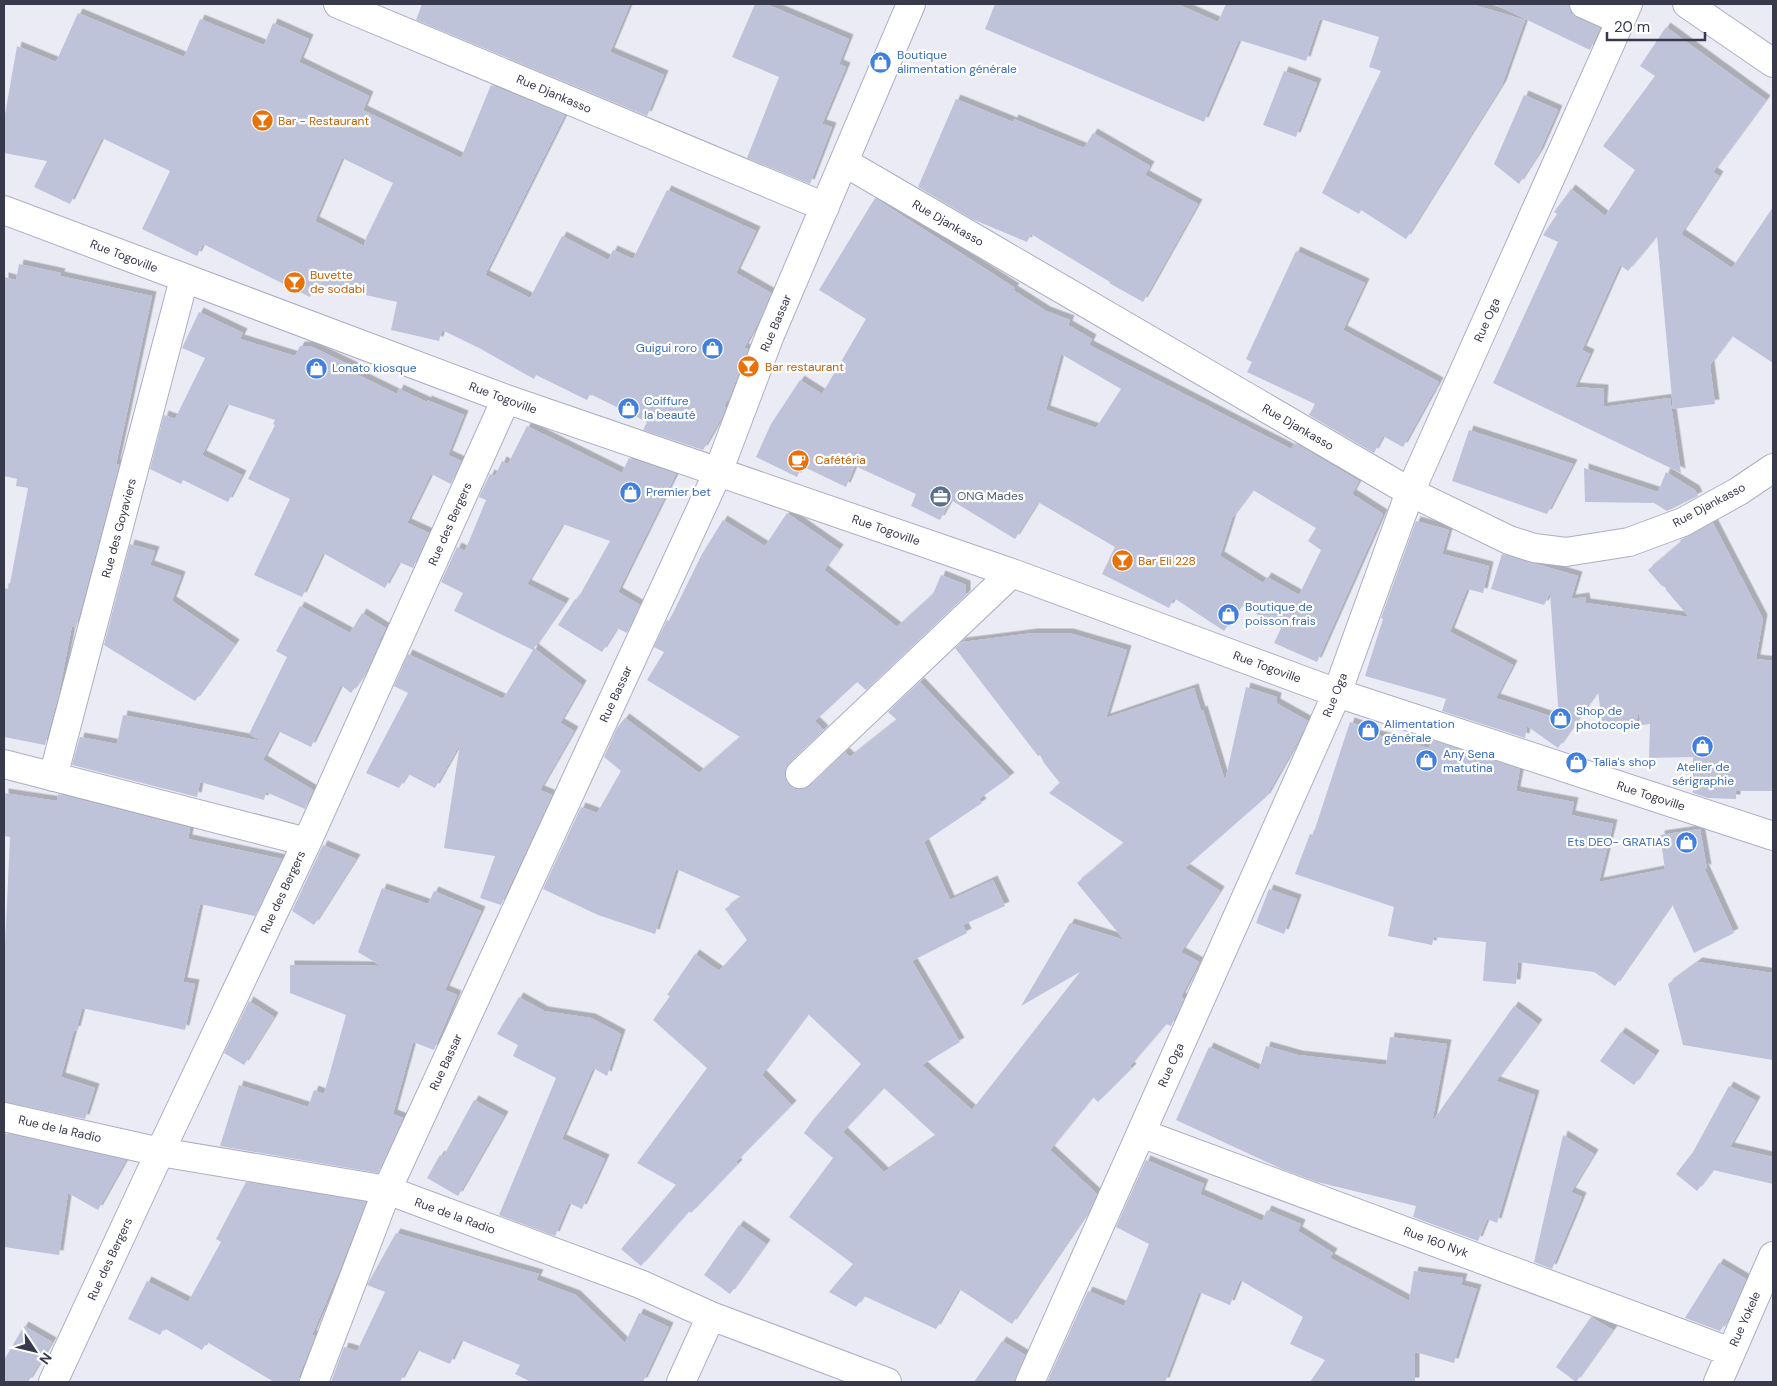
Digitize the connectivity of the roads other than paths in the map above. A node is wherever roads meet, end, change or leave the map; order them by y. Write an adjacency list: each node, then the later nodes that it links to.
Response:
1 (338, 4): 8 (street, Rue Djankasso)
2 (911, 4): 7 (street, Rue Bassar)
3 (1584, 4): 5 (street)
4 (1687, 4): 6 (street)
5 (1624, 12): 14 (street, Rue Oga)
6 (1773, 63)
7 (844, 162): 8 (street, Rue Bassar); 14 (street, Rue Djankasso)
8 (825, 207): 13 (street, Rue Bassar)
9 (4, 210): 10 (street, Rue Togoville)
10 (184, 279): 11 (street, Rue Togoville); 19 (street, Rue des Goyaviers)
11 (506, 399): 13 (street, Rue Togoville); 21 (street, Rue des Bergers)
12 (1773, 468): 14 (street, Rue Djankasso)
13 (718, 472): 15 (street, Rue Togoville); 25 (street, Rue Bassar)
14 (1410, 492): 16 (street, Rue Oga)
15 (1012, 573): 16 (street, Rue Togoville); 18 (street)
16 (1337, 692): 20 (street, Rue Togoville); 23 (street, Rue Oga)
17 (4, 764): 19 (street)
18 (800, 774)
19 (54, 777): 21 (street)
20 (1773, 836)
21 (307, 842): 24 (street, Rue des Bergers)
22 (4, 1116): 24 (street, Rue de la Radio)
23 (1141, 1133): 28 (street, Rue 160 Nyk); 33 (street, Rue Oga)
24 (160, 1152): 25 (street, Rue de la Radio); 29 (street, Rue des Bergers)
25 (387, 1190): 27 (street, Rue de la Radio); 30 (street, Rue Bassar)
26 (1773, 1256): 28 (street, Rue Yokele)
27 (711, 1316): 31 (street); 32 (street, Rue de la Radio)
28 (1731, 1352): 34 (street, Rue Yokele)
29 (53, 1382)
30 (314, 1382)
31 (681, 1382)
32 (887, 1382)
33 (1030, 1382)
34 (1718, 1382)

